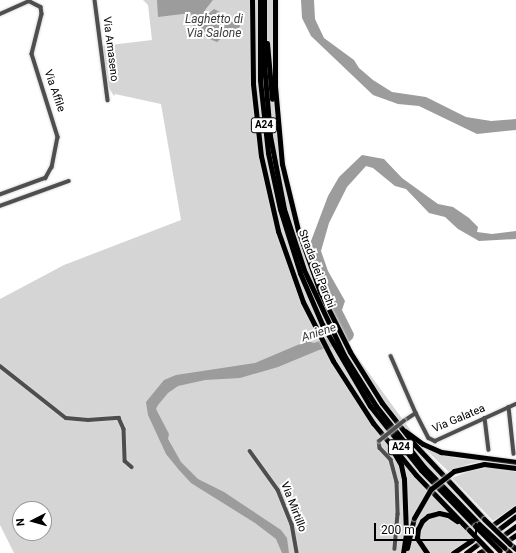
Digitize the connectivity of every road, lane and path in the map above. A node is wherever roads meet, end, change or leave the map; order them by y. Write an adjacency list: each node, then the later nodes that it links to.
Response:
1 (95, 0): 7 (street, Via Amaseno)
2 (252, 0): 19 (highway)
3 (260, 0): 12 (highway, Strada dei Parchi / A24)
4 (265, 0): 8 (highway); 12 (highway, Strada dei Parchi / A24)
5 (275, 0): 8 (highway)
6 (0, 14): 10 (street, Via Affile)
7 (108, 100)
8 (279, 140): 20 (highway)
9 (69, 180): 11 (street)
10 (0, 195)
11 (0, 206)
12 (293, 247): 40 (highway, Strada dei Parchi / A24, bridge)
13 (391, 356): 17 (street)
14 (0, 366): 25 (street)
15 (516, 404): 16 (street, Via Galatea)
16 (509, 407): 18 (street, Via Galatea); 23 (street)
17 (416, 413): 18 (street, Via Galatea); 38 (street, bridge)
18 (485, 418): 21 (street)
19 (373, 423): 31 (highway); 42 (highway)
20 (401, 428): 24 (highway); 36 (highway, bridge)
21 (489, 450)
22 (250, 451): 41 (street, Via Mirtillo)
23 (514, 454)
24 (516, 462)
25 (132, 467)
26 (516, 468): 43 (highway, bridge)
27 (516, 508): 29 (highway)
28 (516, 516): 32 (highway)
29 (494, 524)
30 (516, 526): 33 (highway)
31 (468, 528): 44 (highway); 47 (highway, bridge)
32 (499, 529)
33 (505, 534)
34 (516, 534): 36 (highway)
35 (472, 540): 45 (highway)
36 (510, 541): 39 (highway)
37 (478, 544): 46 (highway)
38 (395, 549)
39 (516, 549)
40 (502, 551): 48 (highway, Strada dei Parchi / A24)
41 (297, 553)
42 (401, 553)
43 (406, 553)
44 (427, 553)
45 (453, 553)
46 (466, 553)
47 (491, 553)
48 (510, 553)

